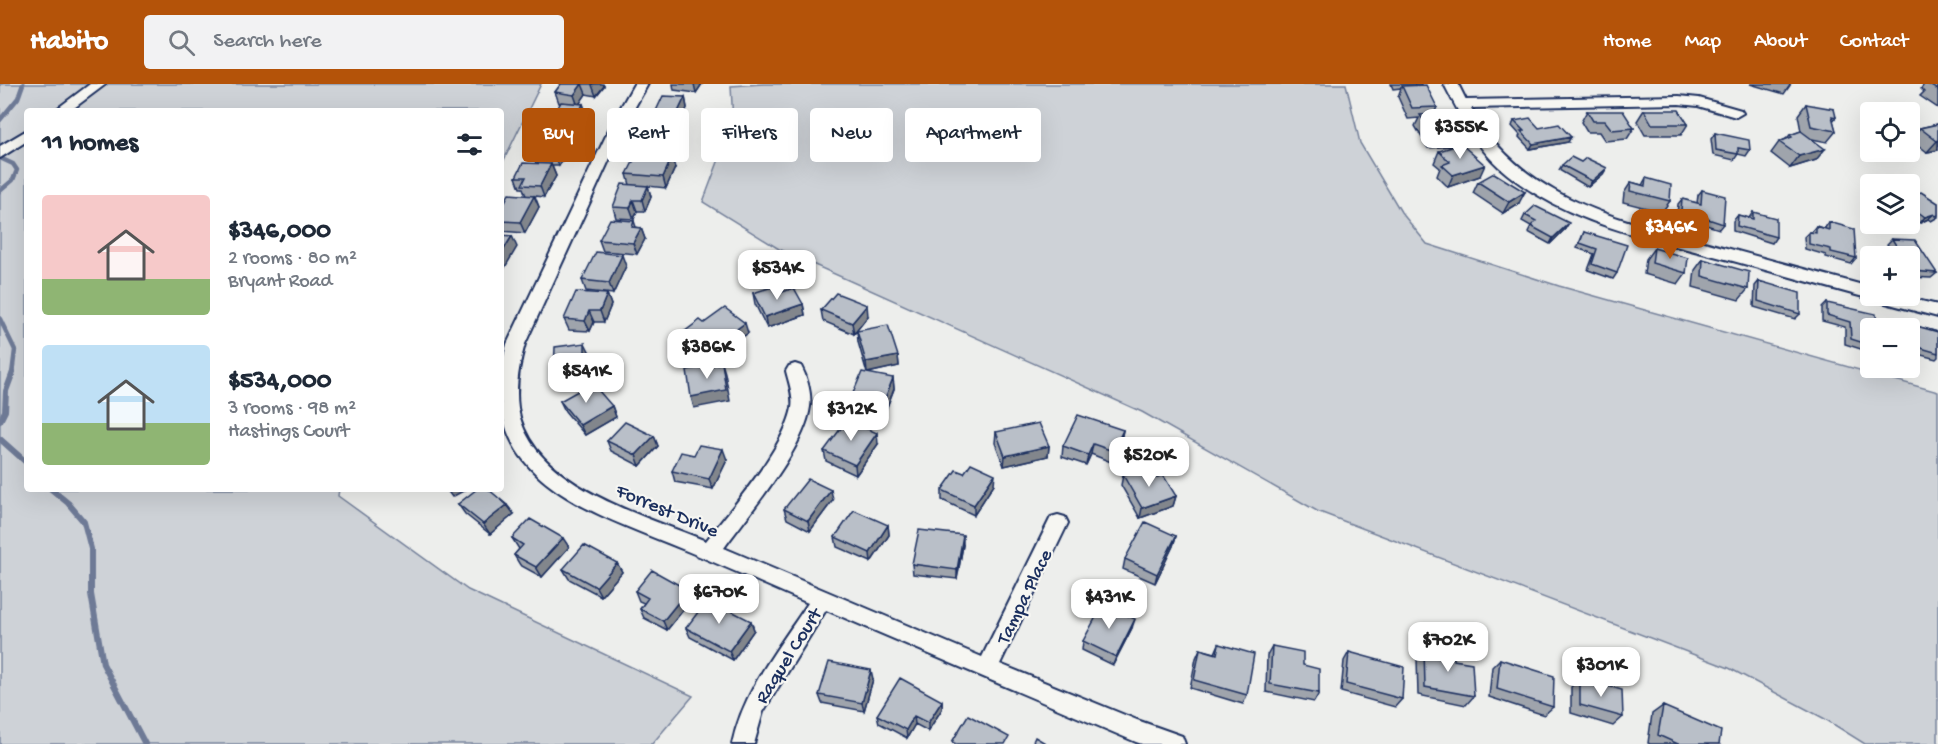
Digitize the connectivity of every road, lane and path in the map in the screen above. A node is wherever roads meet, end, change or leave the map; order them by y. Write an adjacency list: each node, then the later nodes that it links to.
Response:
1 (99, 84): 5 (street)
2 (641, 84): 14 (street, Forrest Drive)
3 (1451, 84): 4 (street)
4 (1461, 104): 6 (street); 9 (street)
5 (65, 108)
6 (1736, 113)
7 (24, 136): 8 (street)
8 (2, 152)
9 (1860, 290)
10 (1918, 306): 11 (street)
11 (1938, 311)
12 (795, 371): 14 (street)
13 (1058, 523): 16 (street, Tampa Place)
14 (710, 551): 15 (street, Forrest Drive)
15 (821, 600): 16 (street, Forrest Drive); 17 (street, Raquel Court)
16 (987, 669): 18 (street, Forrest Drive)
17 (743, 744)
18 (1174, 744)

